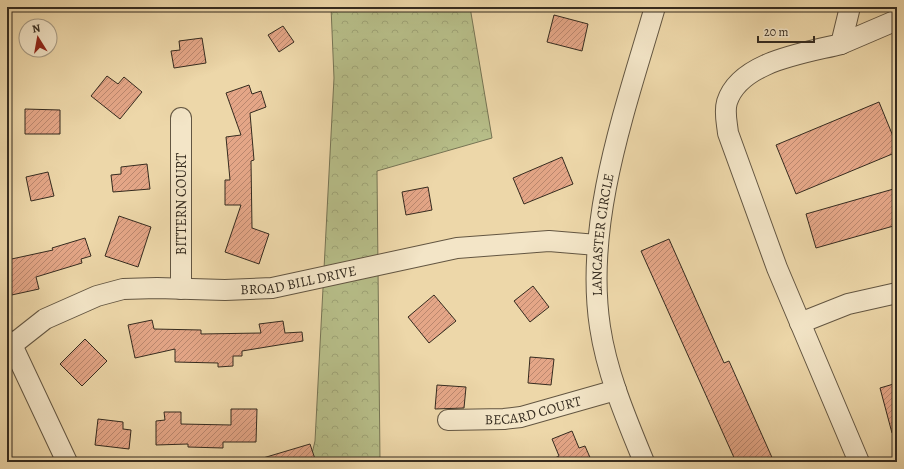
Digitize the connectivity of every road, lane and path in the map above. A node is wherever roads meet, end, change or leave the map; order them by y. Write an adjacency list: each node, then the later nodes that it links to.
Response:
1 (655, 7): 6 (street, LANCASTER CIRCLE)
2 (850, 7): 4 (street)
3 (897, 20): 4 (street)
4 (841, 44): 9 (street)
5 (181, 118): 7 (street, BITTERN COURT)
6 (597, 245): 7 (street, BROAD BILL DRIVE); 11 (street, LANCASTER CIRCLE)
7 (181, 289): 10 (street, BROAD BILL DRIVE)
8 (897, 293): 9 (street)
9 (800, 323): 15 (street)
10 (10, 342): 13 (street)
11 (616, 390): 12 (street, BECARD COURT); 14 (street, LANCASTER CIRCLE)
12 (448, 420)
13 (68, 462)
14 (644, 462)
15 (859, 462)

